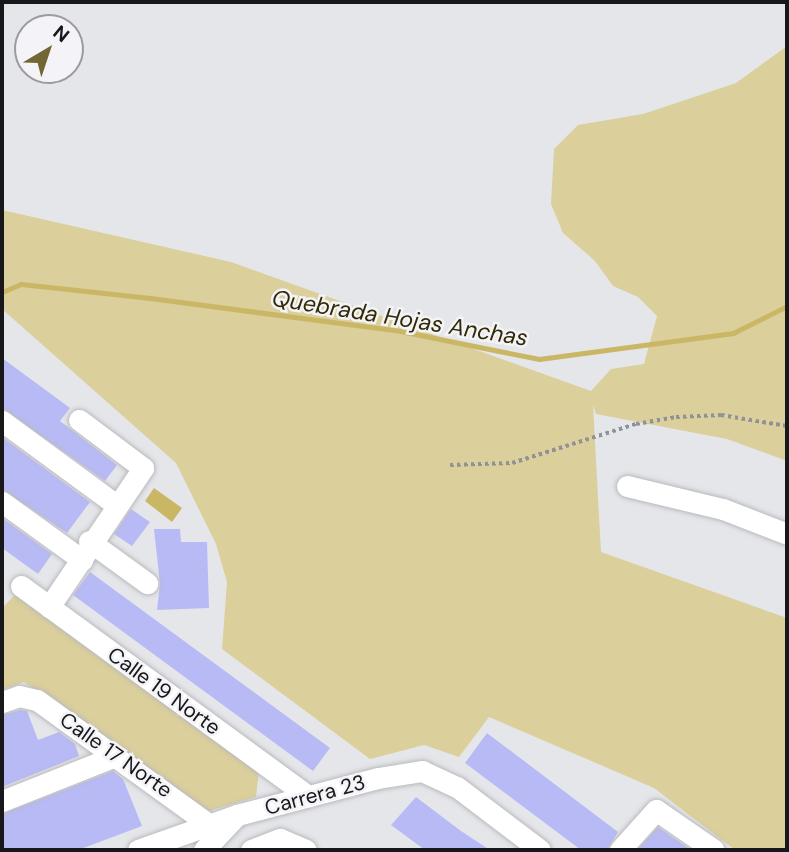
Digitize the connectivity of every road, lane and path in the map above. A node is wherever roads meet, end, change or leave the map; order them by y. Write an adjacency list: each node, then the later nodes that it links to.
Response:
1 (79, 420): 7 (street)
2 (2, 421): 7 (street)
3 (787, 426): 4 (path)
4 (450, 465)
5 (627, 486): 8 (street)
6 (2, 502): 9 (street)
7 (116, 504): 9 (street)
8 (787, 534)
9 (85, 550): 10 (street); 12 (street)
10 (147, 583)
11 (21, 586): 12 (street, Calle 19 Norte)
12 (49, 607): 15 (street, Calle 19 Norte)
13 (10, 699): 14 (street, Calle 17 Norte)
14 (115, 755): 16 (street); 18 (street, Calle 17 Norte)
15 (308, 796): 17 (street, Carrera 23); 23 (street, Carrera 23)
16 (2, 801)
17 (237, 816): 18 (street, Carrera 23); 20 (street)
18 (208, 824): 19 (street, Carrera 23)
19 (138, 850)
20 (204, 850)
21 (251, 850): 22 (street)
22 (306, 850)
23 (540, 850)
24 (620, 850): 25 (street)
25 (714, 850)

